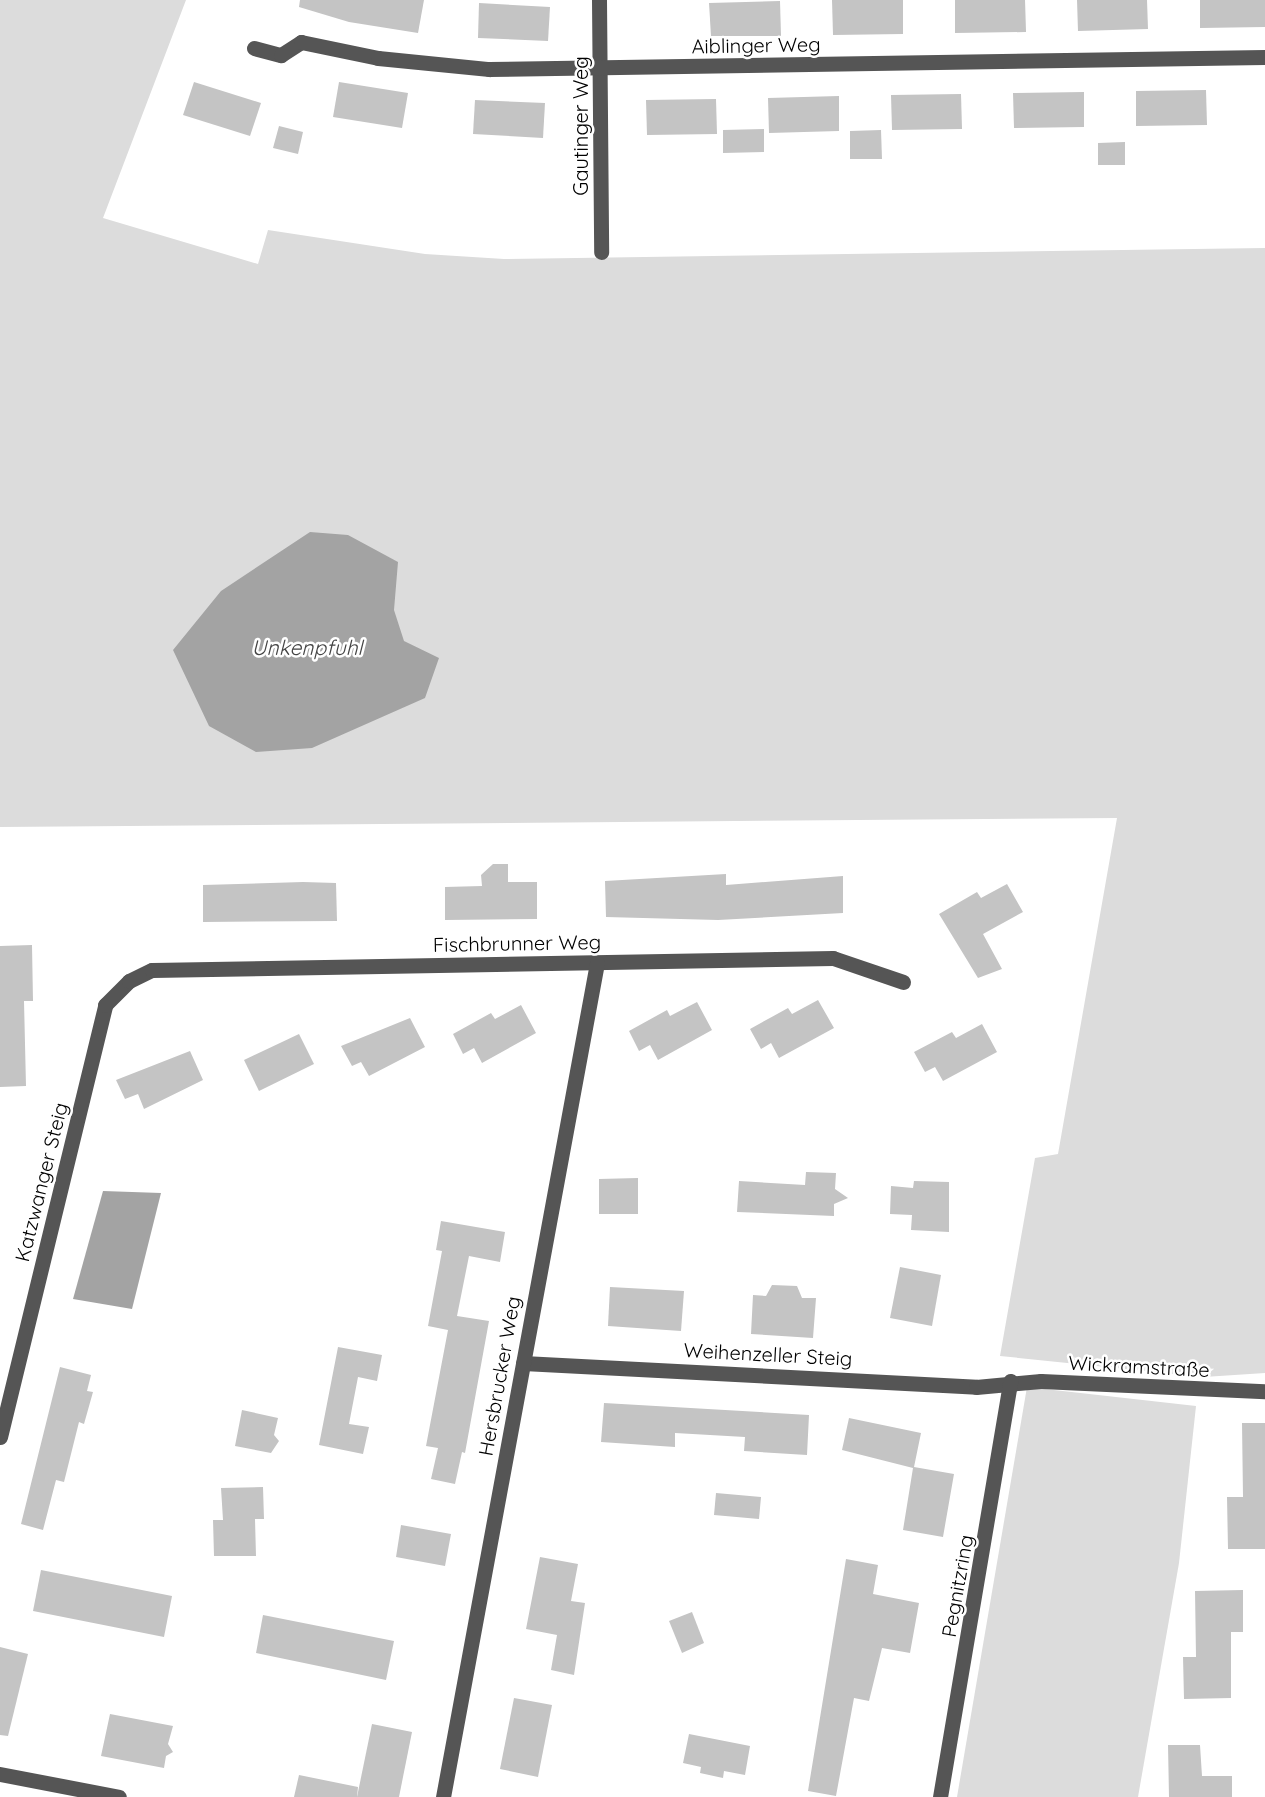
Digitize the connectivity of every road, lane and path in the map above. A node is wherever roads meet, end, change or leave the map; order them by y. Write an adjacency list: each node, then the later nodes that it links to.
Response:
1 (599, 0): 4 (street, Gautinger Weg)
2 (254, 48): 4 (street, Aiblinger Weg)
3 (1265, 57): 4 (street, Aiblinger Weg)
4 (601, 68): 5 (street, Gautinger Weg)
5 (601, 252)
6 (597, 963): 7 (street, Fischbrunner Weg); 8 (street, Fischbrunner Weg); 9 (street, Hersbrucker Weg)
7 (129, 981): 12 (street, Katzwanger Steig)
8 (903, 982)
9 (523, 1363): 10 (street, Weihenzeller Steig); 15 (street, Hersbrucker Weg)
10 (1010, 1381): 11 (street, Wickramstraße); 16 (street, Pegnitzring)
11 (1265, 1391)
12 (0, 1437)
13 (0, 1774): 14 (street)
14 (119, 1797)
15 (443, 1797)
16 (940, 1797)

